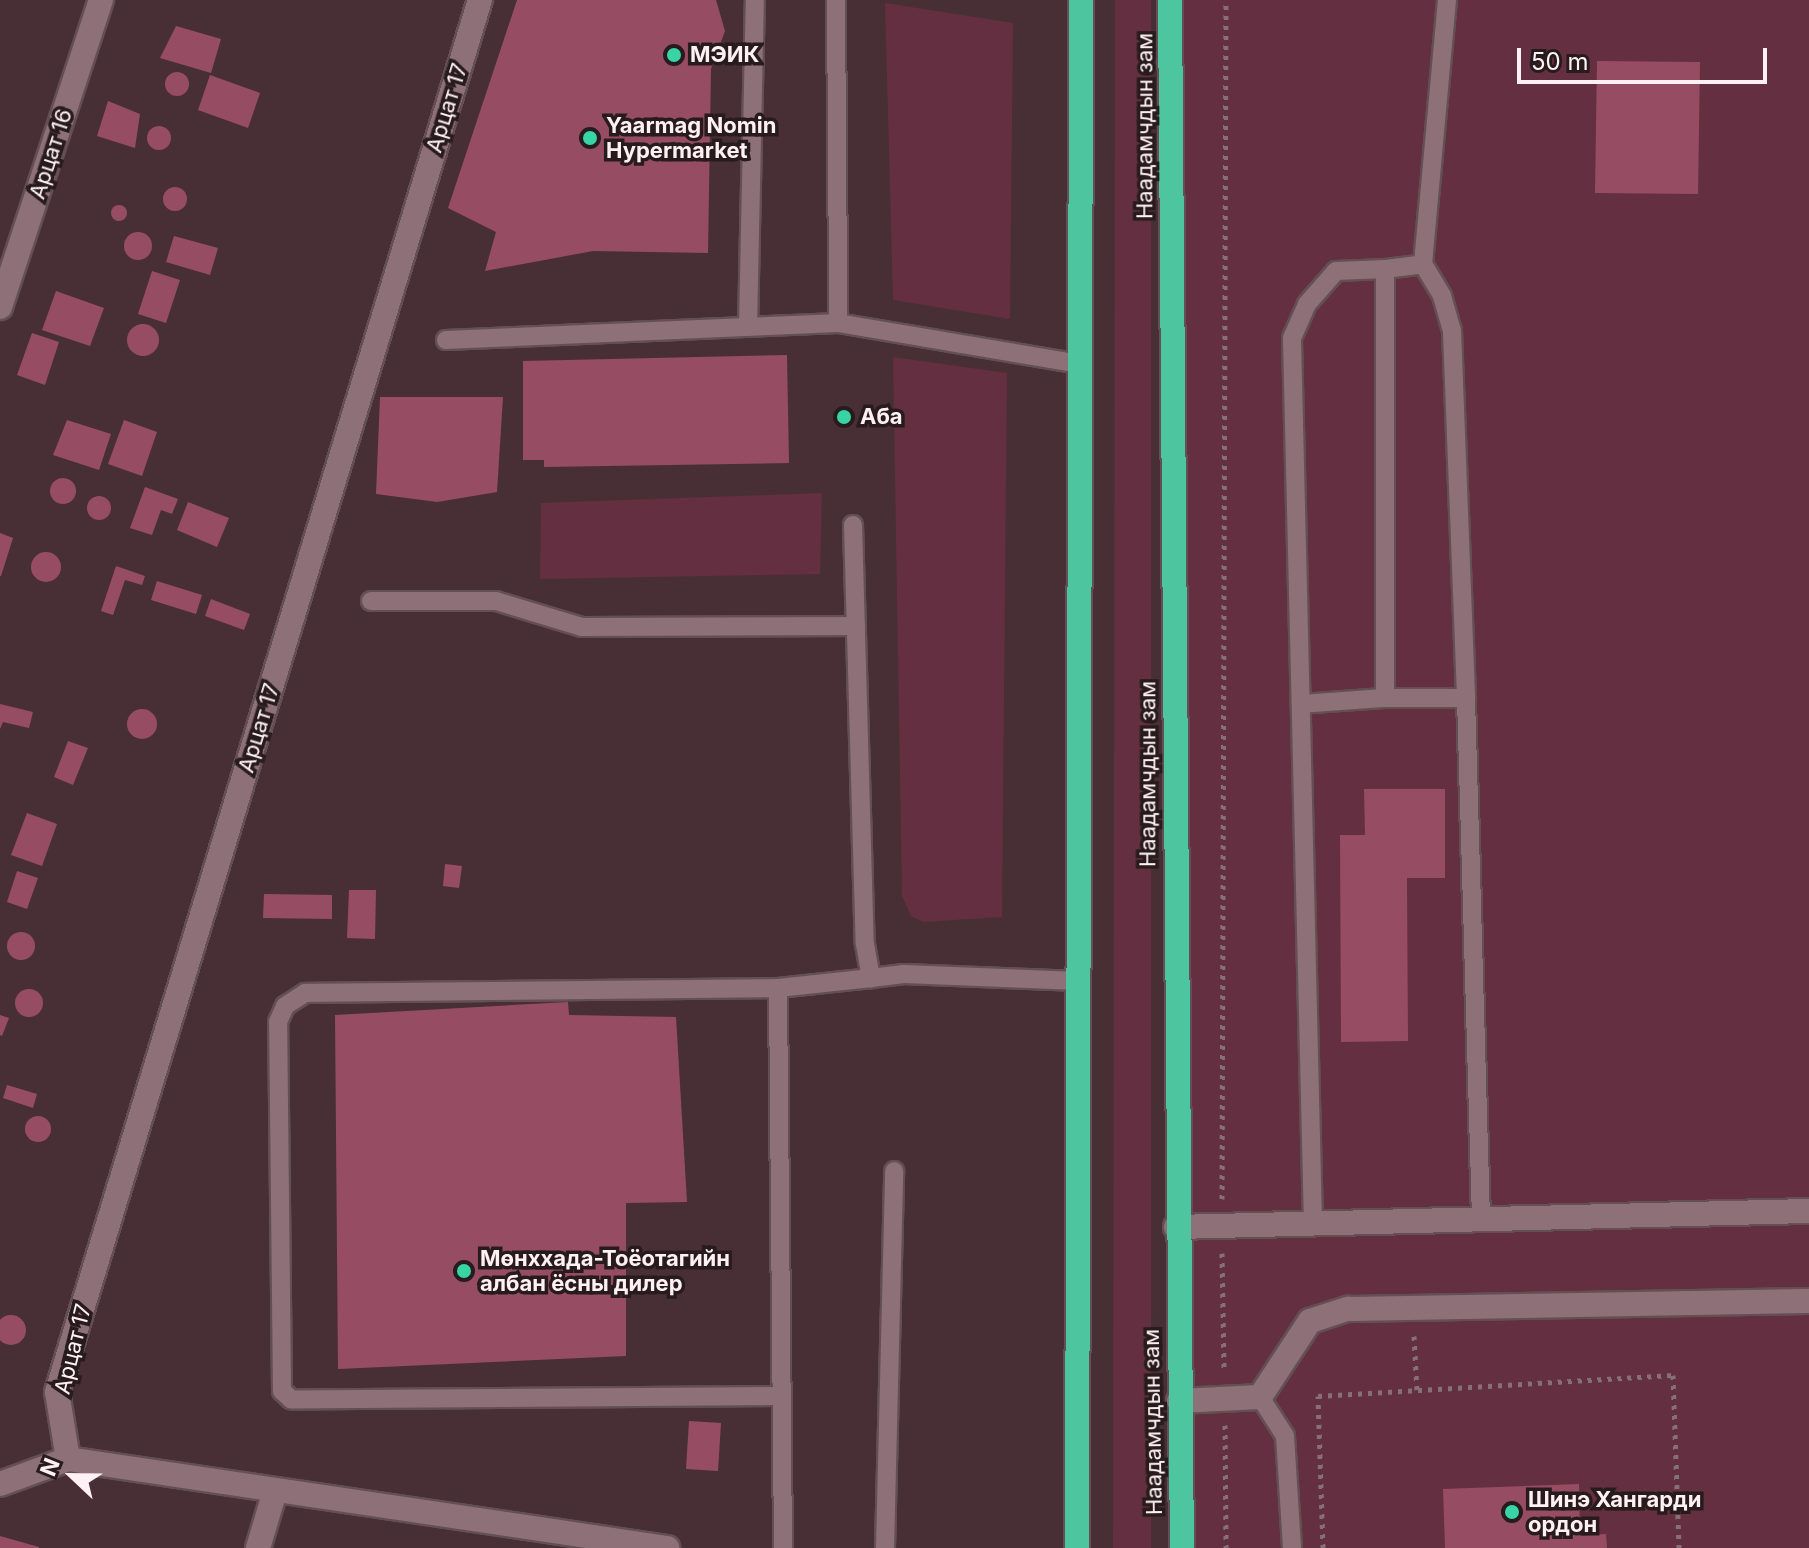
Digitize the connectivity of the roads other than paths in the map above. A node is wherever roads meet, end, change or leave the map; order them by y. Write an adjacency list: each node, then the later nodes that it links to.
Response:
1 (101, 0): 10 (street, Арцат 16)
2 (480, 0): 33 (street, Арцат 17)
3 (755, 0): 12 (lane)
4 (836, 0): 11 (lane)
5 (1081, 0): 14 (highway)
6 (1170, 0): 28 (highway, Наадамчдын зам)
7 (1447, 0): 8 (lane)
8 (1423, 264): 9 (lane); 19 (lane)
9 (1385, 269): 18 (lane); 20 (lane)
10 (0, 307)
11 (838, 323): 12 (lane); 14 (lane)
12 (748, 327): 13 (lane)
13 (446, 340)
14 (1081, 364): 22 (highway)
15 (853, 525): 17 (lane)
16 (371, 601): 17 (lane)
17 (856, 626): 21 (lane)
18 (1385, 698): 19 (lane); 20 (lane)
19 (1466, 698): 26 (lane)
20 (1301, 704): 27 (lane)
21 (871, 978): 22 (lane); 23 (lane)
22 (1078, 981): 40 (highway)
23 (778, 988): 30 (lane); 30 (lane)
24 (894, 1171): 39 (lane)
25 (1809, 1211): 26 (street)
26 (1481, 1219): 27 (street)
27 (1313, 1224): 28 (street)
28 (1176, 1227): 32 (highway, Наадамчдын зам)
29 (1809, 1301): 31 (street)
30 (779, 1396): 38 (lane)
31 (1260, 1397): 32 (street); 42 (lane)
32 (1179, 1401): 41 (highway, Наадамчдын зам)
33 (68, 1459): 34 (street); 35 (street)
34 (0, 1484)
35 (275, 1491): 36 (street); 37 (street)
36 (258, 1548)
37 (667, 1548)
38 (783, 1548)
39 (885, 1548)
40 (1077, 1548)
41 (1182, 1548)
42 (1292, 1548)

